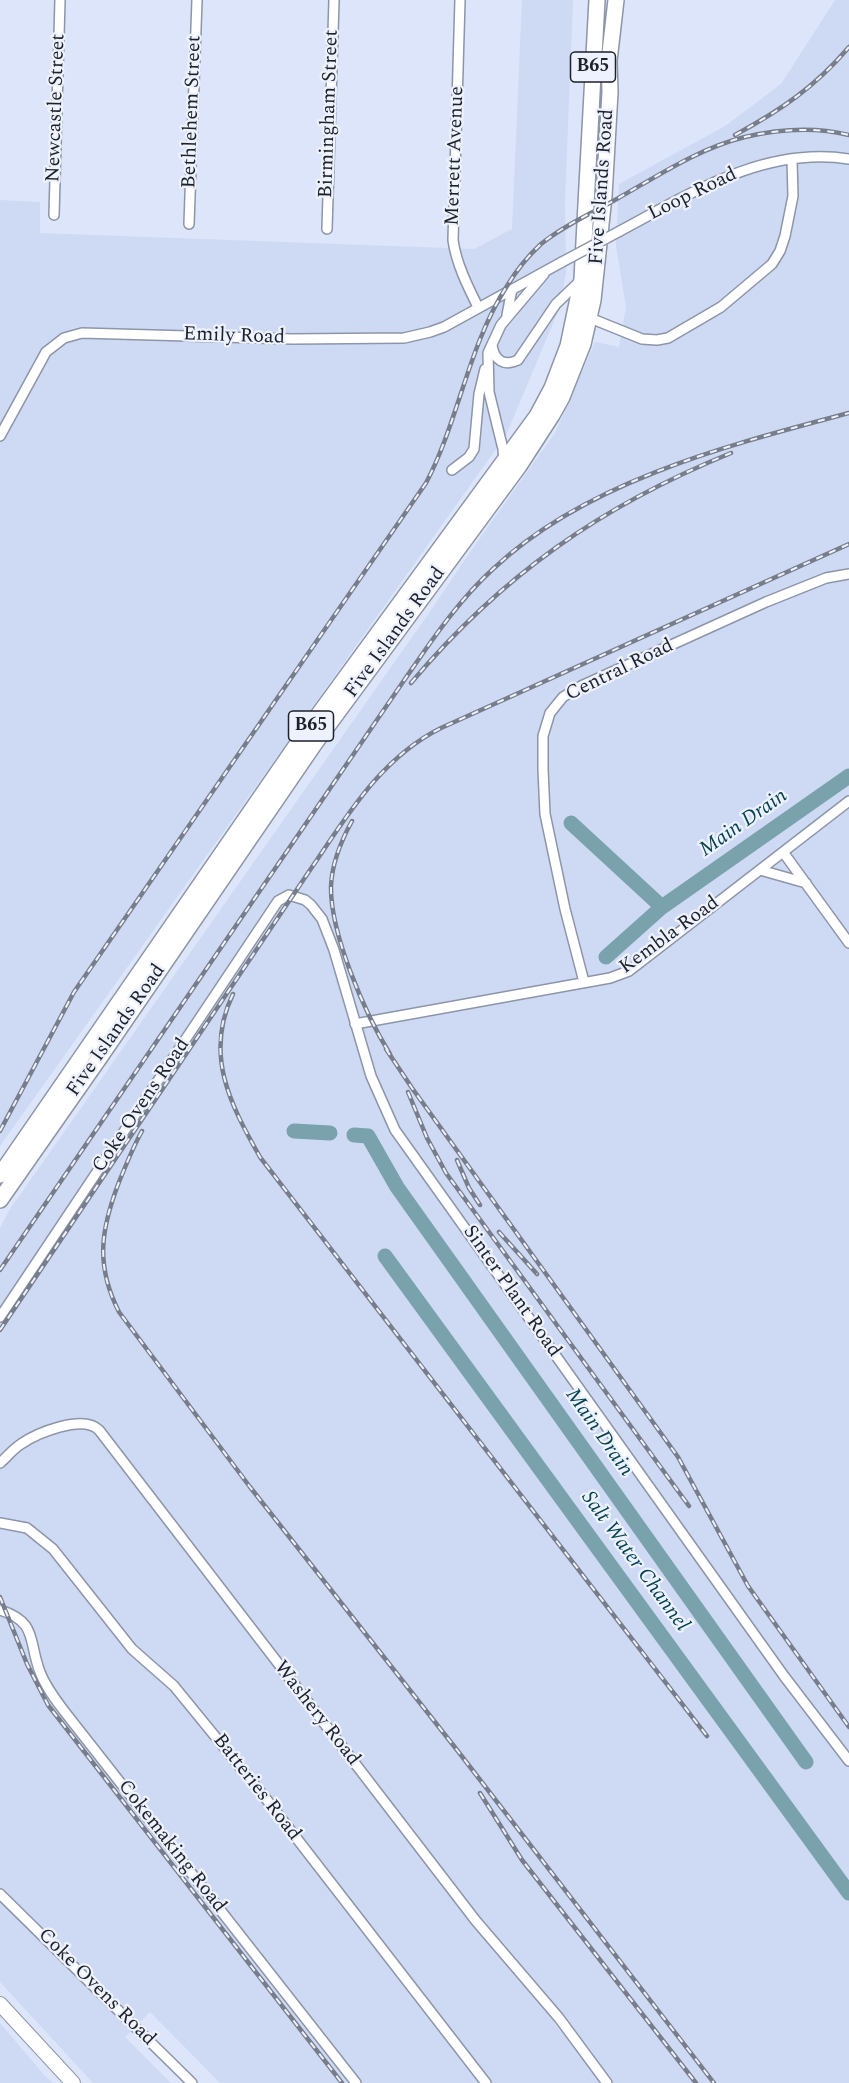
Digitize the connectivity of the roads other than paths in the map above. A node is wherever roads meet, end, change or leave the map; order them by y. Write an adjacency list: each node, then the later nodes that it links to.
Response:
1 (60, 0): 11 (street, Newcastle Street)
2 (197, 0): 12 (street, Bethlehem Street)
3 (334, 0): 13 (street, Birmingham Street)
4 (460, 0): 18 (street, Merrett Avenue)
5 (597, 0): 15 (main road, Five Islands Road / B65)
6 (616, 0): 8 (main road, Five Islands Road / B65)
7 (623, 0): 8 (main road, B65)
8 (610, 92): 19 (main road, Five Islands Road / B65)
9 (792, 159): 10 (street, Loop Road); 14 (street, Loop Road, bridge); 19 (street)
10 (849, 159)
11 (54, 215)
12 (189, 224)
13 (327, 229)
14 (548, 270): 16 (street, Loop Road); 20 (street, Loop Road)
15 (582, 279): 21 (street); 26 (main road, Five Islands Road / B65)
16 (512, 289): 17 (street, Emily Road); 20 (street)
17 (488, 301): 18 (street, Emily Road); 20 (street)
18 (478, 307): 25 (street, Emily Road)
19 (590, 318): 38 (main road, Five Islands Road / B65)
20 (502, 323): 21 (street, Loop Road)
21 (492, 342): 22 (street, Loop Road)
22 (488, 353): 23 (street, Loop Road); 24 (street)
23 (489, 380): 24 (street); 26 (street, Loop Road)
24 (477, 410): 27 (street)
25 (0, 436)
26 (504, 462): 37 (main road, Five Islands Road / B65)
27 (452, 470)
28 (849, 574): 35 (street, Central Road)
29 (849, 801): 30 (street, Kembla Road)
30 (783, 852): 31 (street, Kembla Road); 32 (street)
31 (760, 870): 32 (street); 35 (street, Kembla Road)
32 (806, 883): 34 (street)
33 (285, 896): 36 (street, Sinter Plant Road); 39 (street, Coke Ovens Road)
34 (849, 943)
35 (584, 982): 36 (street, Kembla Road)
36 (355, 1024): 43 (street, Sinter Plant Road)
37 (0, 1175)
38 (0, 1200)
39 (0, 1317)
40 (0, 1463): 50 (street, Washery Road)
41 (0, 1523): 49 (street, Batteries Road)
42 (0, 1610): 48 (street, Cokemaking Road)
43 (849, 1761)
44 (0, 1894): 47 (street, Coke Ovens Road)
45 (0, 2004): 46 (street)
46 (73, 2083)
47 (192, 2083)
48 (356, 2083)
49 (486, 2083)
50 (607, 2083)

